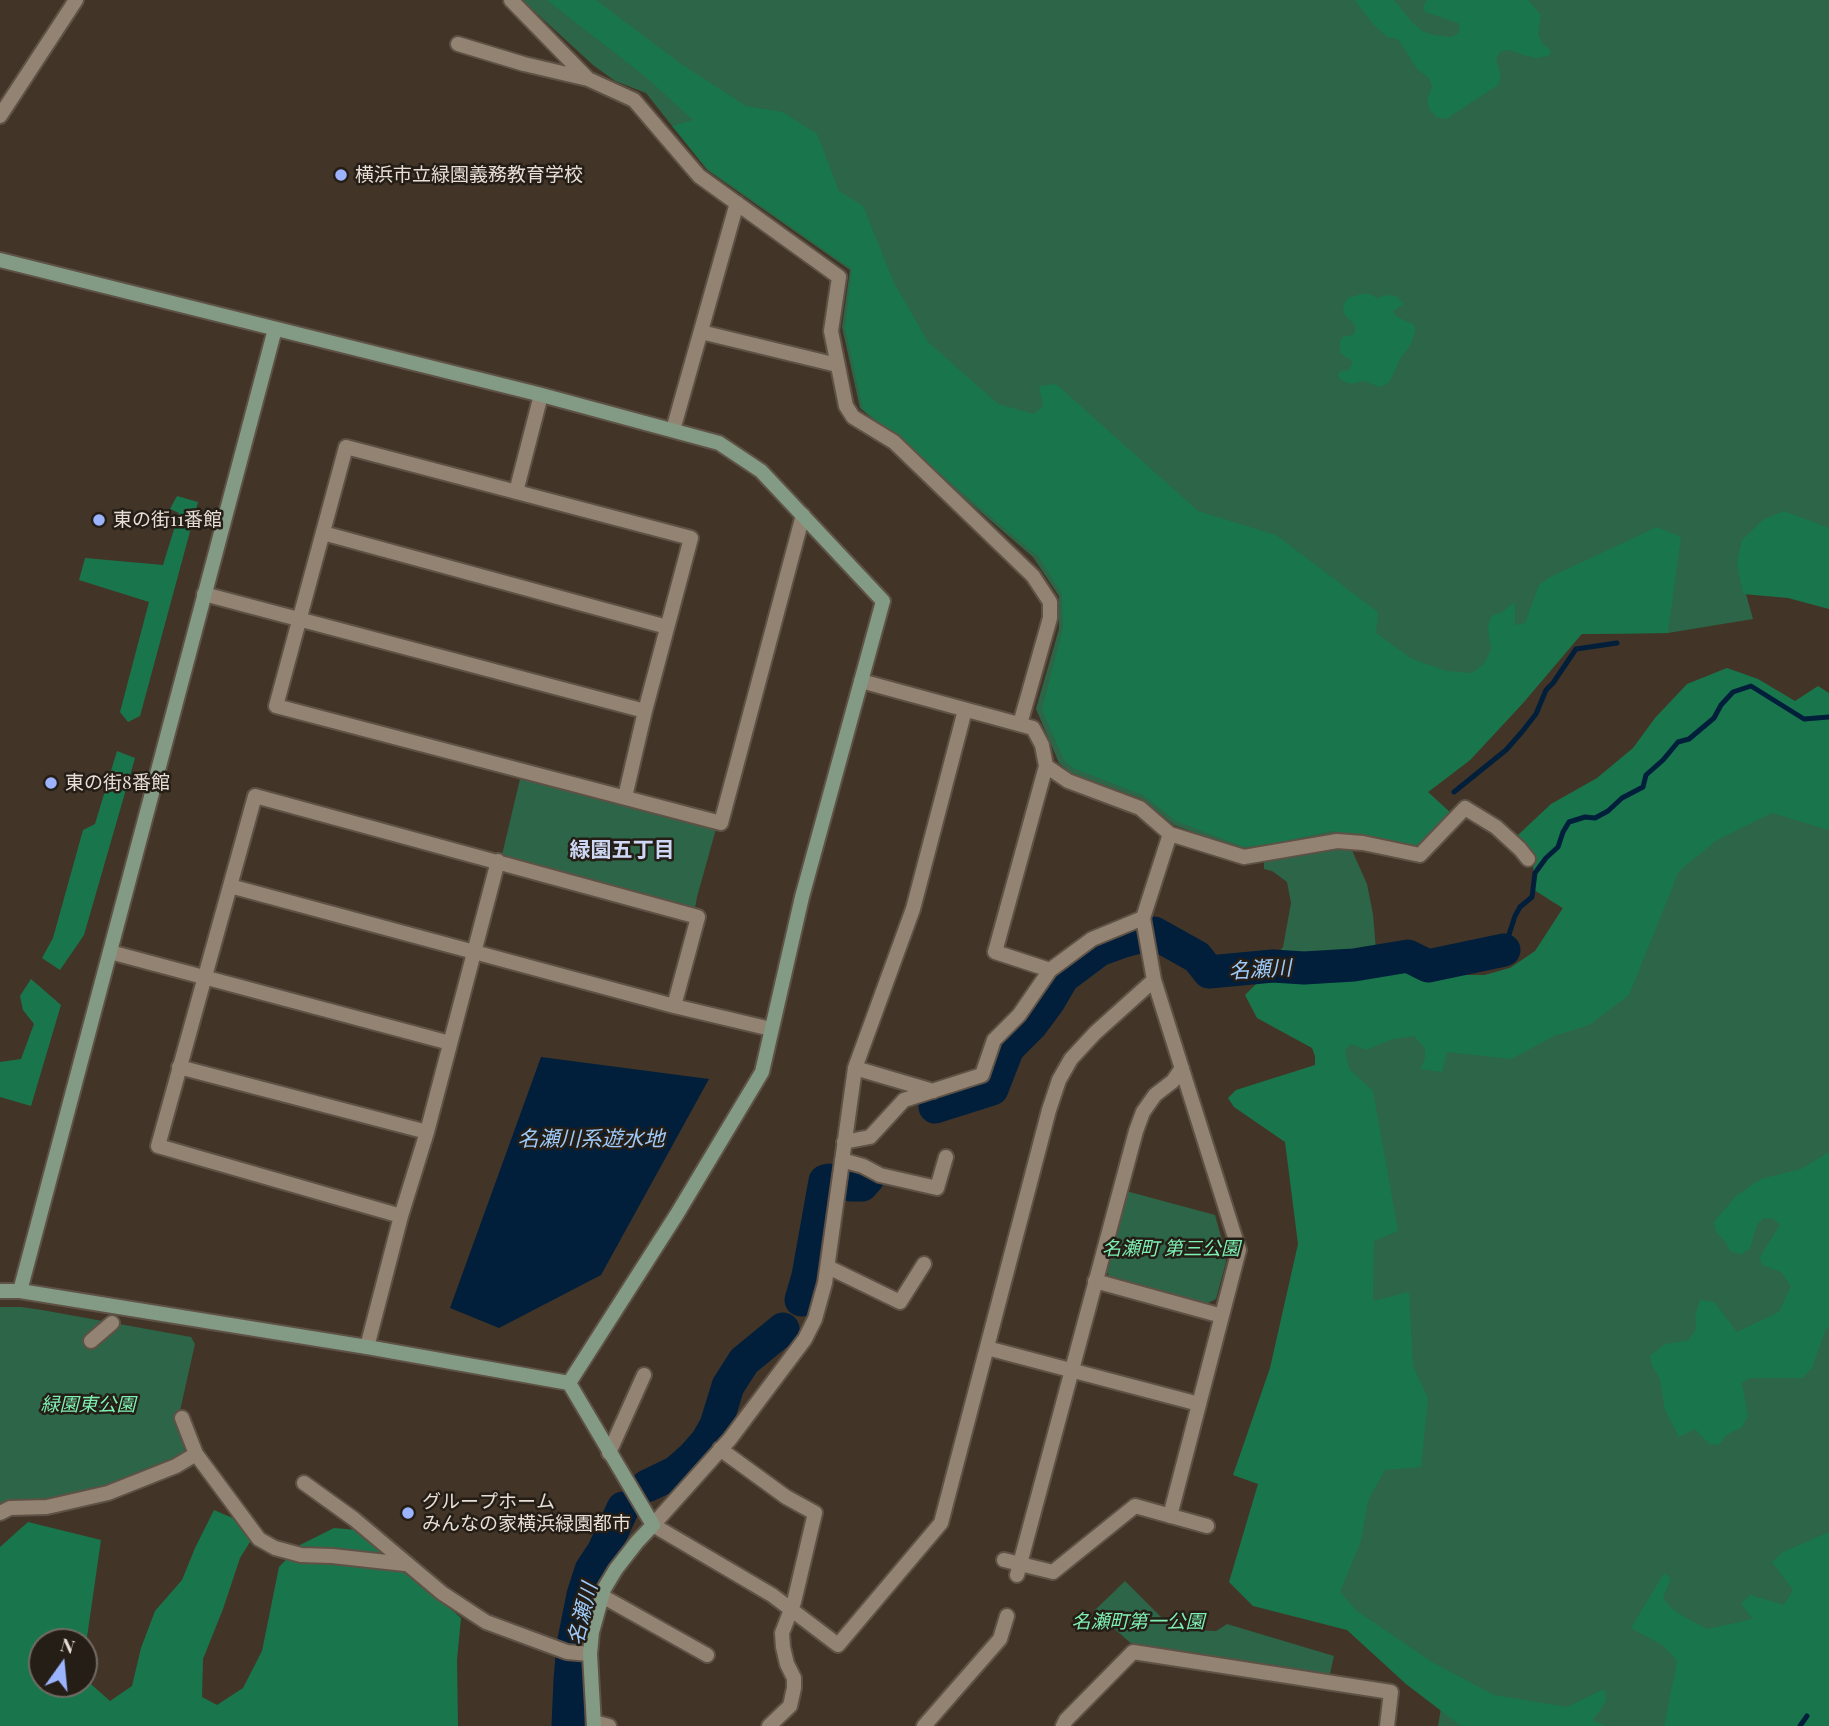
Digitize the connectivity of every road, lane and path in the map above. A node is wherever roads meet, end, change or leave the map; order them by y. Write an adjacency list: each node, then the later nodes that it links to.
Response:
1 (76, 0): 5 (street)
2 (511, 0): 4 (street)
3 (458, 44): 4 (street)
4 (588, 79): 6 (street)
5 (0, 116)
6 (737, 203): 9 (street); 10 (street)
7 (0, 260): 8 (street)
8 (275, 329): 11 (street); 16 (street)
9 (701, 332): 10 (street); 12 (street)
10 (837, 365): 22 (street)
11 (541, 395): 12 (street); 13 (street)
12 (673, 430): 14 (street)
13 (516, 492): 15 (street); 18 (street)
14 (803, 515): 19 (street); 24 (street)
15 (323, 533): 17 (street); 18 (street)
16 (204, 594): 17 (street); 30 (street)
17 (299, 619): 21 (street); 24 (street)
18 (667, 626): 21 (street)
19 (861, 681): 20 (street); 36 (street)
20 (965, 710): 22 (street); 39 (street)
21 (645, 711): 24 (street)
22 (1020, 724): 23 (street)
23 (1046, 766): 25 (street); 32 (street)
24 (625, 797)
25 (1170, 834): 26 (street); 29 (street)
26 (1528, 859)
27 (498, 861): 28 (street); 31 (street); 35 (street)
28 (230, 886): 31 (street); 33 (street)
29 (1143, 918): 32 (street); 34 (street)
30 (110, 952): 33 (street); 51 (street)
31 (474, 953): 35 (street); 37 (street)
32 (1050, 970): 41 (street)
33 (204, 977): 37 (street); 38 (street)
34 (1154, 981): 40 (street); 56 (street)
35 (674, 1006): 36 (street)
36 (771, 1029): 59 (street)
37 (450, 1043): 42 (street)
38 (179, 1067): 42 (street); 46 (street)
39 (855, 1068): 41 (street); 43 (street)
40 (1182, 1069): 49 (street); 52 (street)
41 (933, 1091): 43 (street)
42 (427, 1132): 46 (street)
43 (844, 1142): 45 (street)
44 (946, 1157): 45 (street)
45 (842, 1160): 48 (street)
46 (401, 1216): 55 (street)
47 (923, 1264): 48 (street)
48 (828, 1267): 62 (street)
49 (1095, 1281): 52 (street); 57 (street)
50 (0, 1291): 51 (street)
51 (20, 1291): 55 (street)
52 (1222, 1316): 60 (street)
53 (113, 1323): 54 (street)
54 (91, 1341)
55 (367, 1347): 59 (street)
56 (986, 1348): 57 (street); 74 (street)
57 (1071, 1370): 60 (street); 72 (street)
58 (644, 1375): 63 (street)
59 (569, 1384): 63 (street)
60 (1199, 1404): 67 (street)
61 (182, 1419): 64 (street)
62 (720, 1449): 68 (street); 74 (street)
63 (609, 1453): 68 (street)
64 (196, 1454): 66 (street); 71 (street)
65 (303, 1483): 71 (street)
66 (0, 1513)
67 (1170, 1516): 69 (street); 72 (street)
68 (653, 1525): 73 (street); 74 (street)
69 (1207, 1527)
70 (1004, 1560): 72 (street)
71 (407, 1564): 76 (street)
72 (1018, 1570)
73 (602, 1595): 76 (street); 77 (street)
74 (790, 1608): 80 (street)
75 (1007, 1616): 81 (street)
76 (579, 1653): 78 (street)
77 (707, 1655)
78 (594, 1724): 79 (street)
79 (609, 1726)
80 (769, 1726)
81 (924, 1726)
82 (1063, 1726): 83 (street)
83 (1387, 1726)

